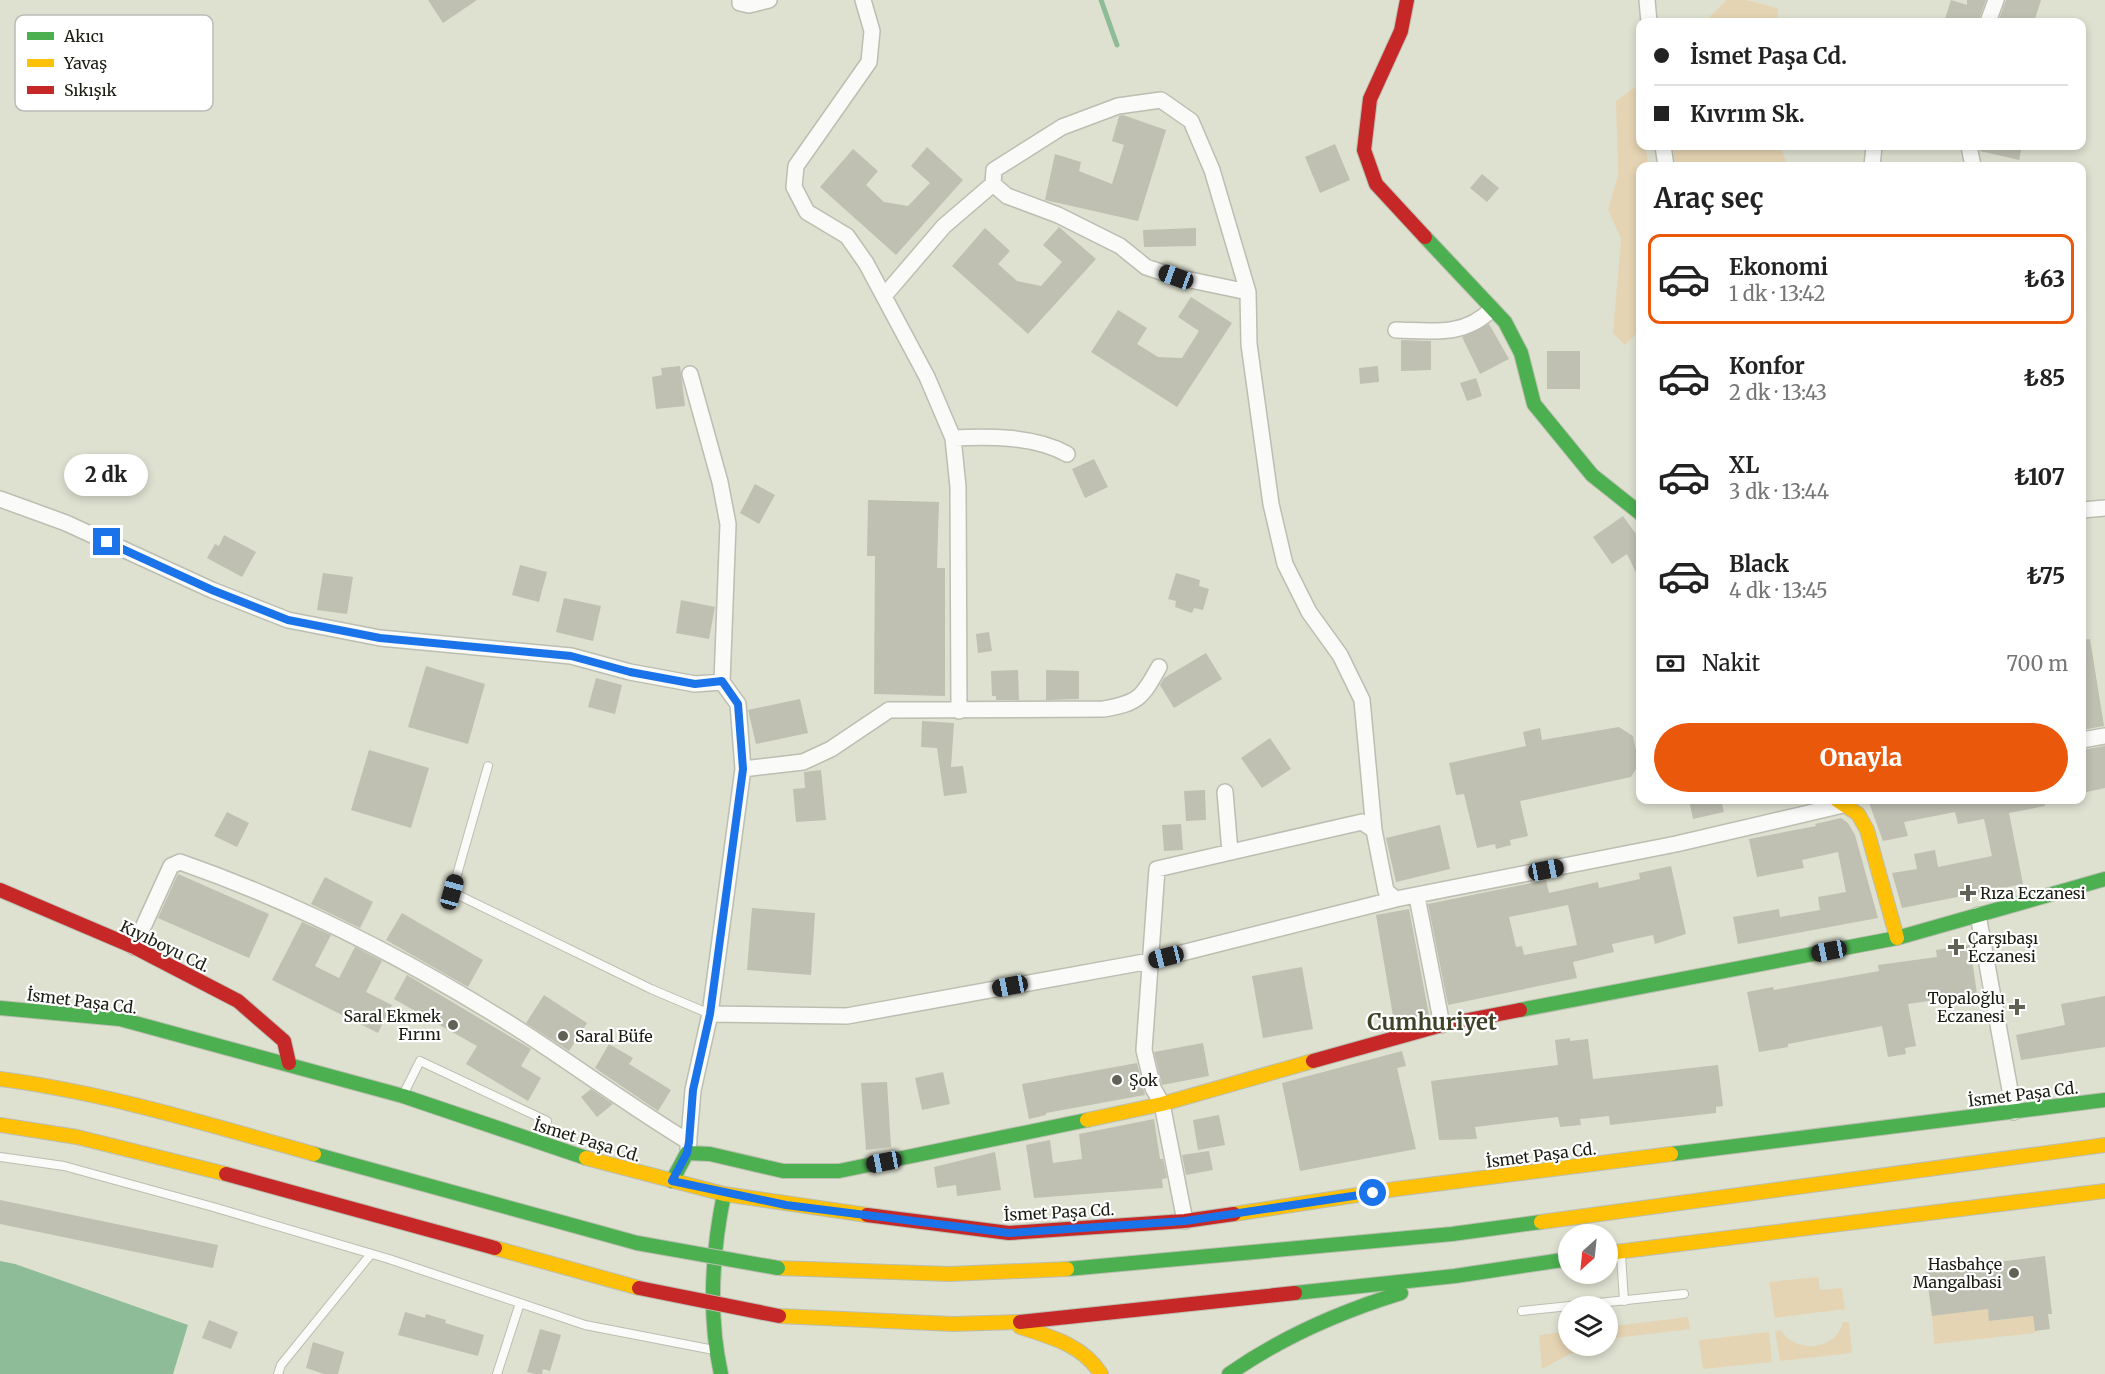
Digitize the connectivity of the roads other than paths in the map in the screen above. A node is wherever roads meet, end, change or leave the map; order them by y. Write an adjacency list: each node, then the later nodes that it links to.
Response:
1 (740, 0): 2 (street)
2 (769, 0)
3 (863, 0): 11 (street)
4 (1407, 0): 12 (main road)
5 (1647, 0): 7 (street)
6 (1996, 0): 8 (street)
7 (1649, 18)
8 (1989, 18)
9 (993, 184): 10 (street); 10 (street); 11 (street)
10 (1248, 292): 31 (street)
11 (884, 296): 15 (street)
12 (1492, 309): 13 (street); 19 (main road)
13 (1396, 330)
14 (690, 374): 22 (street)
15 (953, 438): 16 (street); 23 (street)
16 (1067, 454)
17 (0, 499): 22 (street)
18 (2105, 508): 20 (street)
19 (1636, 510)
20 (2086, 510)
21 (1159, 668): 23 (street)
22 (722, 681): 27 (street)
23 (958, 711): 27 (street)
24 (2105, 736): 25 (street)
25 (2086, 739)
26 (488, 766): 42 (lane)
27 (743, 769): 42 (street)
28 (1225, 792): 32 (street)
29 (1832, 804): 35 (street)
30 (1843, 804): 38 (main road)
31 (1374, 830): 32 (street); 36 (street)
32 (1230, 852): 40 (street)
33 (2105, 879): 37 (main road)
34 (0, 890): 39 (main road, Kıyıboyu Cd.)
35 (1417, 897): 36 (street); 43 (street)
36 (1396, 899): 40 (street)
37 (1978, 915): 38 (main road); 49 (street)
38 (1897, 938): 43 (main road)
39 (134, 947): 44 (main road, Kıyıboyu Cd.); 53 (street)
40 (1150, 961): 42 (street); 48 (street)
41 (0, 1008): 44 (main road, İsmet Paşa Cd.)
42 (710, 1014): 53 (street)
43 (1442, 1025): 48 (main road)
44 (289, 1063): 46 (main road, İsmet Paşa Cd.)
45 (0, 1079): 52 (main road, bridge)
46 (403, 1096): 51 (main road, İsmet Paşa Cd.); 51 (lane)
47 (2105, 1100): 49 (main road, İsmet Paşa Cd.)
48 (1162, 1104): 53 (main road); 58 (street)
49 (2014, 1112): 58 (main road, İsmet Paşa Cd.)
50 (0, 1125): 68 (main road, bridge)
51 (538, 1142): 55 (main road, İsmet Paşa Cd.)
52 (2105, 1145)
53 (688, 1148): 55 (main road)
54 (0, 1157): 60 (lane)
55 (672, 1181): 57 (main road, İsmet Paşa Cd.)
56 (2105, 1191): 59 (main road)
57 (724, 1194): 58 (main road, İsmet Paşa Cd.); 69 (main road)
58 (1185, 1221)
59 (1618, 1252)
60 (371, 1254): 66 (lane); 70 (lane)
61 (1558, 1261): 63 (main road)
62 (1618, 1268): 65 (lane)
63 (1455, 1276): 68 (main road); 74 (main road)
64 (1684, 1294): 65 (lane)
65 (1624, 1301): 67 (lane)
66 (520, 1303): 69 (lane); 71 (lane)
67 (1522, 1311)
68 (1010, 1323): 73 (main road)
69 (714, 1350): 72 (main road)
70 (278, 1374)
71 (497, 1374)
72 (721, 1374)
73 (1101, 1374)
74 (1229, 1374)

